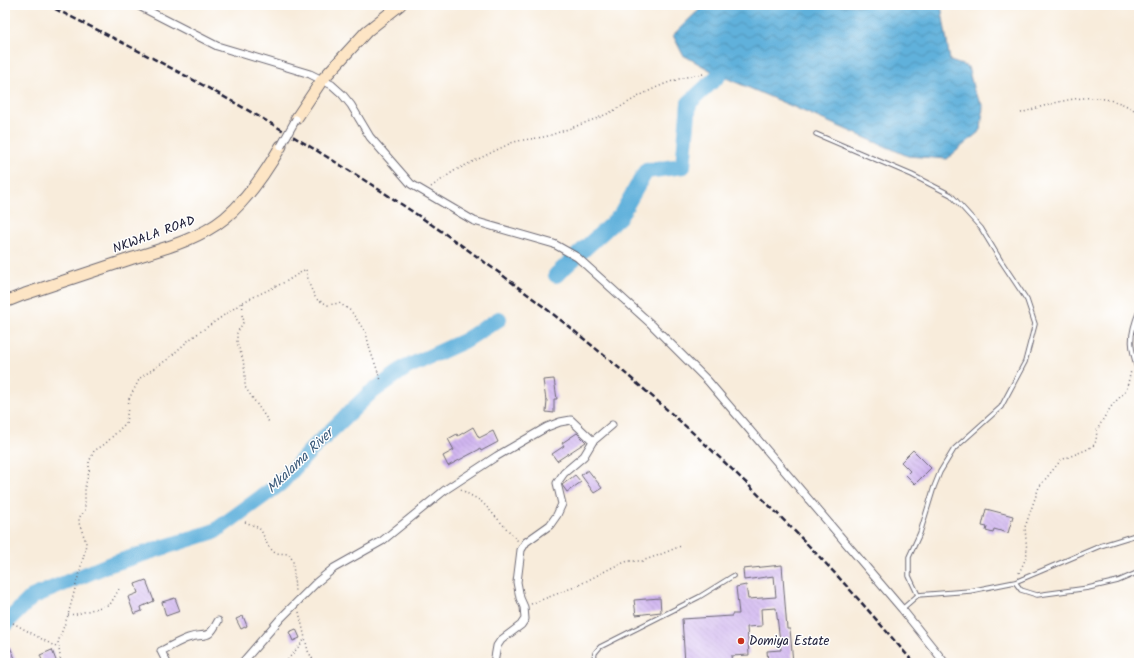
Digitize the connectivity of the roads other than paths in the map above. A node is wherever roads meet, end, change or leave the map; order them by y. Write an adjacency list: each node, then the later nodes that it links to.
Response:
1 (137, 5): 3 (street)
2 (400, 5): 3 (street)
3 (322, 80): 4 (street); 17 (street)
4 (296, 119): 6 (street, bridge)
5 (816, 134): 16 (lane)
6 (281, 146): 7 (street, NKWALA ROAD)
7 (5, 302)
8 (1139, 311): 9 (lane)
9 (1139, 374)
10 (612, 424): 11 (street)
11 (594, 441): 20 (street); 21 (street)
12 (1139, 534): 15 (lane)
13 (1139, 572): 15 (lane)
14 (733, 576): 22 (lane)
15 (1015, 582): 16 (lane)
16 (918, 595): 17 (lane)
17 (902, 609): 23 (street)
18 (218, 621): 19 (street)
19 (167, 663)
20 (242, 663)
21 (494, 663)
22 (593, 663)
23 (945, 663)

